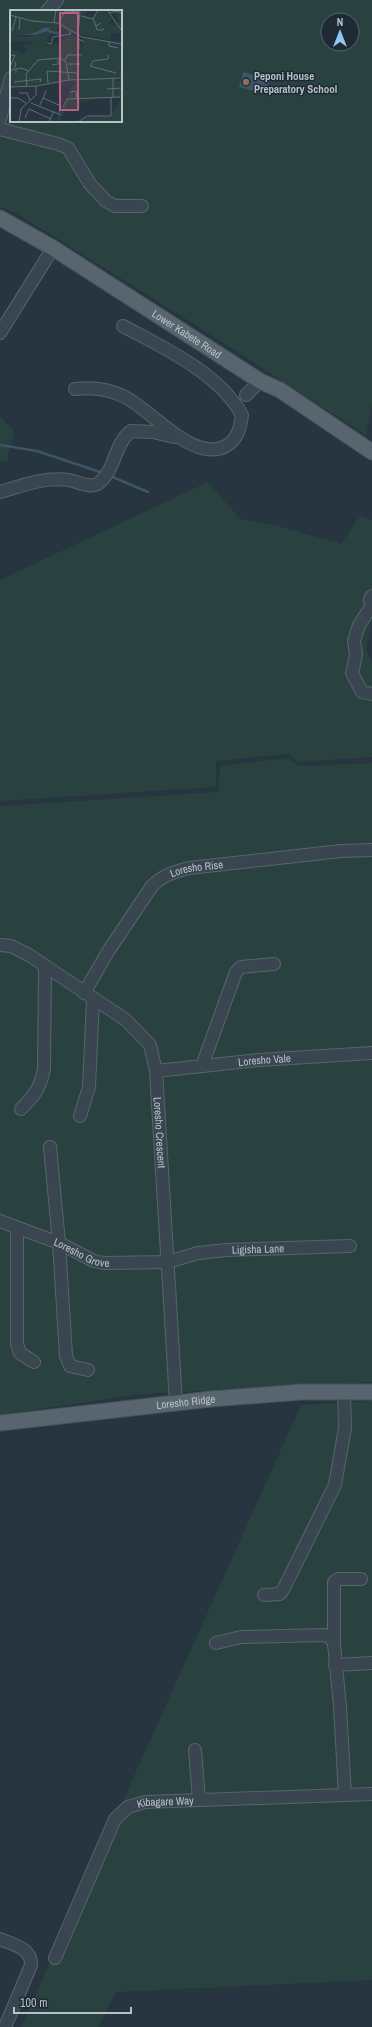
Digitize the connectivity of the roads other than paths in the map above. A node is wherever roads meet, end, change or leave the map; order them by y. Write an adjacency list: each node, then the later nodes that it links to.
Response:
1 (57, 0): 2 (street)
2 (49, 10)
3 (10, 82): 4 (street)
4 (0, 118)
5 (0, 129): 6 (street)
6 (142, 206)
7 (0, 218): 8 (main road, Lower Kabete Road)
8 (52, 248): 10 (street); 11 (main road, Lower Kabete Road)
9 (123, 326): 13 (street)
10 (0, 334)
11 (260, 381): 13 (street); 15 (main road, Lower Kabete Road)
12 (75, 389): 14 (street)
13 (241, 400): 14 (street)
14 (180, 438): 16 (street)
15 (372, 452)
16 (0, 492)
17 (372, 596): 18 (street)
18 (372, 694)
19 (372, 850): 23 (street, Loresho Rise)
20 (0, 945): 22 (street, Loresho Crescent)
21 (274, 964): 25 (street)
22 (45, 966): 23 (street, Loresho Crescent); 27 (street)
23 (89, 996): 26 (street, Loresho Crescent); 28 (street)
24 (372, 1052): 25 (street, Loresho Vale)
25 (202, 1066): 26 (street, Loresho Vale)
26 (156, 1071): 34 (street, Loresho Crescent)
27 (21, 1109)
28 (80, 1116)
29 (50, 1148): 32 (street)
30 (0, 1221): 31 (street, Loresho Grove)
31 (17, 1228): 32 (street, Loresho Grove); 35 (street)
32 (59, 1243): 34 (street, Loresho Grove); 36 (street)
33 (350, 1246): 34 (street, Ligisha Lane)
34 (168, 1262): 39 (street, Loresho Crescent)
35 (34, 1362)
36 (88, 1370)
37 (372, 1392): 38 (main road, Loresho Ridge)
38 (344, 1393): 39 (main road, Loresho Ridge); 42 (street)
39 (176, 1402): 40 (main road, Loresho Ridge)
40 (0, 1423)
41 (361, 1579): 44 (street)
42 (264, 1595)
43 (216, 1643): 44 (street)
44 (334, 1644): 46 (street)
45 (372, 1664): 46 (street)
46 (335, 1665): 49 (street)
47 (195, 1750): 50 (street)
48 (372, 1794): 49 (street, Kibagare Way)
49 (345, 1795): 50 (street, Kibagare Way)
50 (199, 1799): 52 (street, Kibagare Way)
51 (0, 1939): 53 (street)
52 (55, 1958)
53 (5, 2027)

